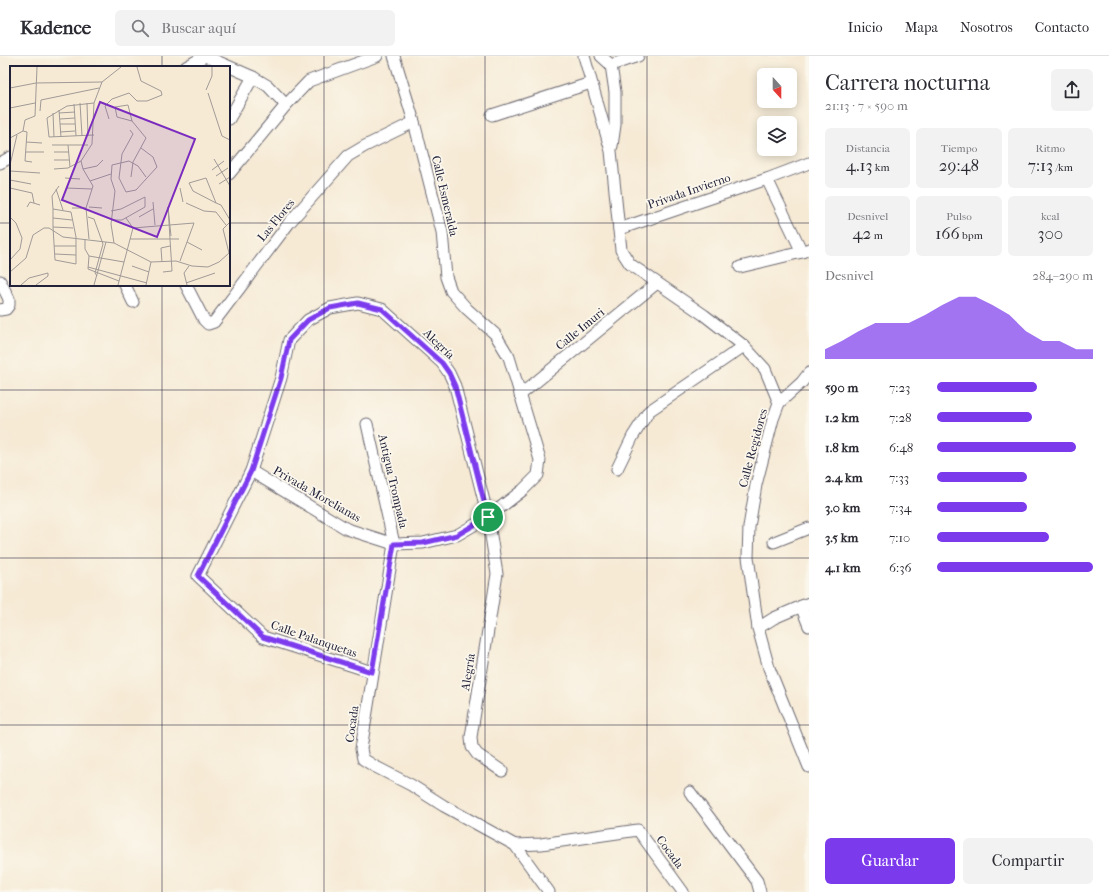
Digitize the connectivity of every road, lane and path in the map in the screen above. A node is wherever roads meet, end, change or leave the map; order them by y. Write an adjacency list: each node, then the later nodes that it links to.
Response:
1 (205, 56): 8 (street); 9 (street)
2 (377, 56): 13 (street)
3 (394, 56): 16 (street, Calle Esmeralda)
4 (584, 56): 12 (street, Calle Regidores)
5 (602, 56): 7 (street)
6 (638, 56): 7 (street)
7 (611, 65): 17 (street, Calle Regidores)
8 (188, 66)
9 (227, 66)
10 (230, 67): 11 (street)
11 (252, 77): 13 (street); 15 (street)
12 (591, 83): 14 (street); 17 (street, Calle Regidores)
13 (286, 105): 21 (street)
14 (492, 115)
15 (230, 117)
16 (414, 122): 29 (street, Las Flores); 34 (street, Calle Esmeralda)
17 (611, 151): 23 (street, Calle Regidores)
18 (10, 158): 19 (street)
19 (0, 163)
20 (809, 163): 22 (street, Privada Invierno)
21 (230, 173)
22 (767, 178): 23 (street, Privada Invierno); 24 (street)
23 (619, 229): 27 (street, Calle Regidores)
24 (805, 250): 25 (street)
25 (740, 267)
26 (0, 281): 31 (street)
27 (657, 283): 32 (street, Calle Regidores); 34 (street, Calle Imuri)
28 (125, 286): 30 (street)
29 (187, 286)
30 (133, 302)
31 (0, 310)
32 (744, 346): 35 (street, Calle Regidores); 37 (street)
33 (809, 373): 35 (street)
34 (520, 395): 39 (street, Calle Esmeralda)
35 (779, 402): 46 (street, Calle Regidores)
36 (367, 424): 42 (street, Antigua Trompada)
37 (617, 469)
38 (251, 471): 39 (street, Alegría); 42 (street, Privada Morelianas); 43 (street, Alegría)
39 (488, 517): 42 (street, Privada Morelianas); 49 (street, Alegría)
40 (809, 528): 41 (street)
41 (774, 542)
42 (394, 544): 47 (street, Cocada)
43 (198, 576): 47 (street, Calle Palanquetas)
44 (805, 605): 45 (street); 46 (street)
45 (809, 626)
46 (758, 628): 48 (street, Calle Regidores)
47 (372, 672): 51 (street, Cocada)
48 (809, 767)
49 (502, 771)
50 (690, 792): 54 (street)
51 (515, 845): 52 (street, Cocada); 53 (street, Cocada)
52 (548, 892)
53 (683, 892)
54 (760, 892)

